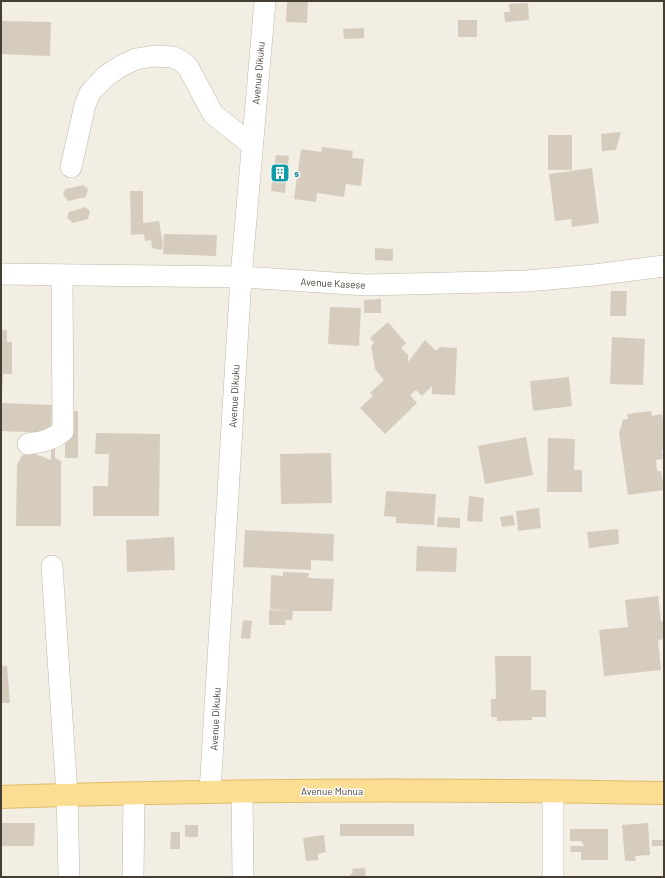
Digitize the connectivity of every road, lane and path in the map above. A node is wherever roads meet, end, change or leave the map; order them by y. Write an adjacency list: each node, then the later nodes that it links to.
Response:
1 (265, 1): 2 (street, Avenue Dikuku)
2 (252, 145): 3 (street); 7 (street, Avenue Dikuku)
3 (71, 167)
4 (664, 266): 7 (street, Avenue Kasese)
5 (1, 274): 6 (street, Avenue Kasese)
6 (62, 275): 7 (street, Avenue Kasese); 8 (street)
7 (241, 277): 11 (street, Avenue Dikuku)
8 (28, 444)
9 (52, 566): 15 (street)
10 (553, 791): 12 (main road, Avenue Munua); 14 (main road, Avenue Munua); 20 (street)
11 (210, 792): 12 (main road, Avenue Munua); 13 (main road, Avenue Munua)
12 (242, 792): 19 (street)
13 (134, 793): 15 (main road, Avenue Munua); 18 (street)
14 (664, 793)
15 (67, 795): 16 (main road, Avenue Munua); 17 (street)
16 (1, 797)
17 (69, 877)
18 (133, 877)
19 (243, 877)
20 (553, 877)

